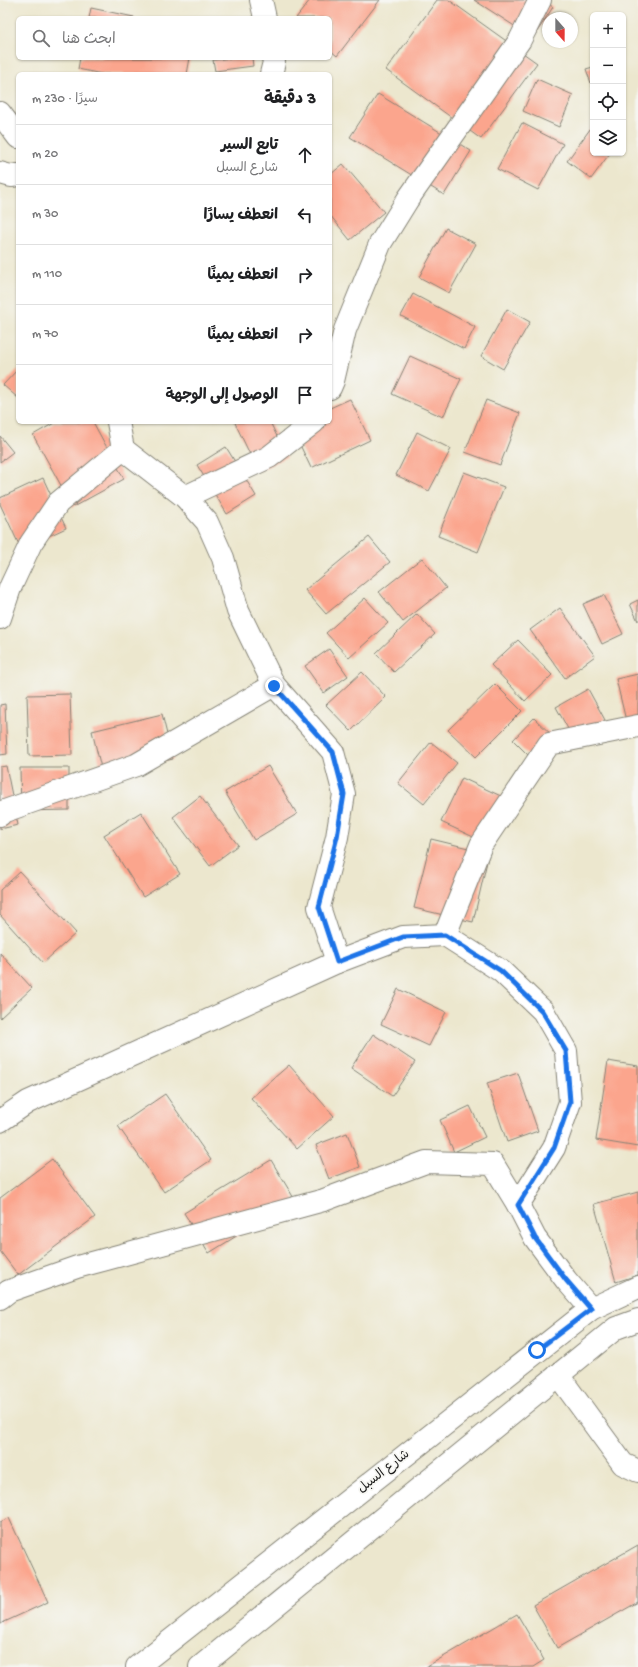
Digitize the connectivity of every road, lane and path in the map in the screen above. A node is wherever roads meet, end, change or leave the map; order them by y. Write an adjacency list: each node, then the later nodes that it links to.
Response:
1 (261, 0): 3 (street)
2 (540, 0): 10 (street)
3 (265, 16)
4 (274, 60): 5 (street)
5 (272, 72)
6 (0, 114): 7 (street)
7 (16, 134)
8 (0, 173): 9 (street)
9 (16, 175)
10 (332, 383)
11 (118, 424): 13 (street)
12 (311, 424): 14 (street)
13 (124, 450): 14 (street); 15 (street)
14 (185, 497): 16 (street)
15 (0, 618)
16 (274, 686): 18 (street); 20 (street)
17 (638, 726): 19 (street)
18 (0, 815)
19 (445, 935): 20 (street); 22 (street)
20 (337, 962): 21 (street)
21 (0, 1121)
22 (518, 1205): 24 (street); 25 (street)
23 (638, 1287): 25 (street, شارع السبل)
24 (0, 1298)
25 (591, 1309): 29 (street, شارع السبل)
26 (638, 1320): 27 (street)
27 (558, 1375): 28 (street); 30 (street)
28 (638, 1472)
29 (137, 1667)
30 (200, 1667)

